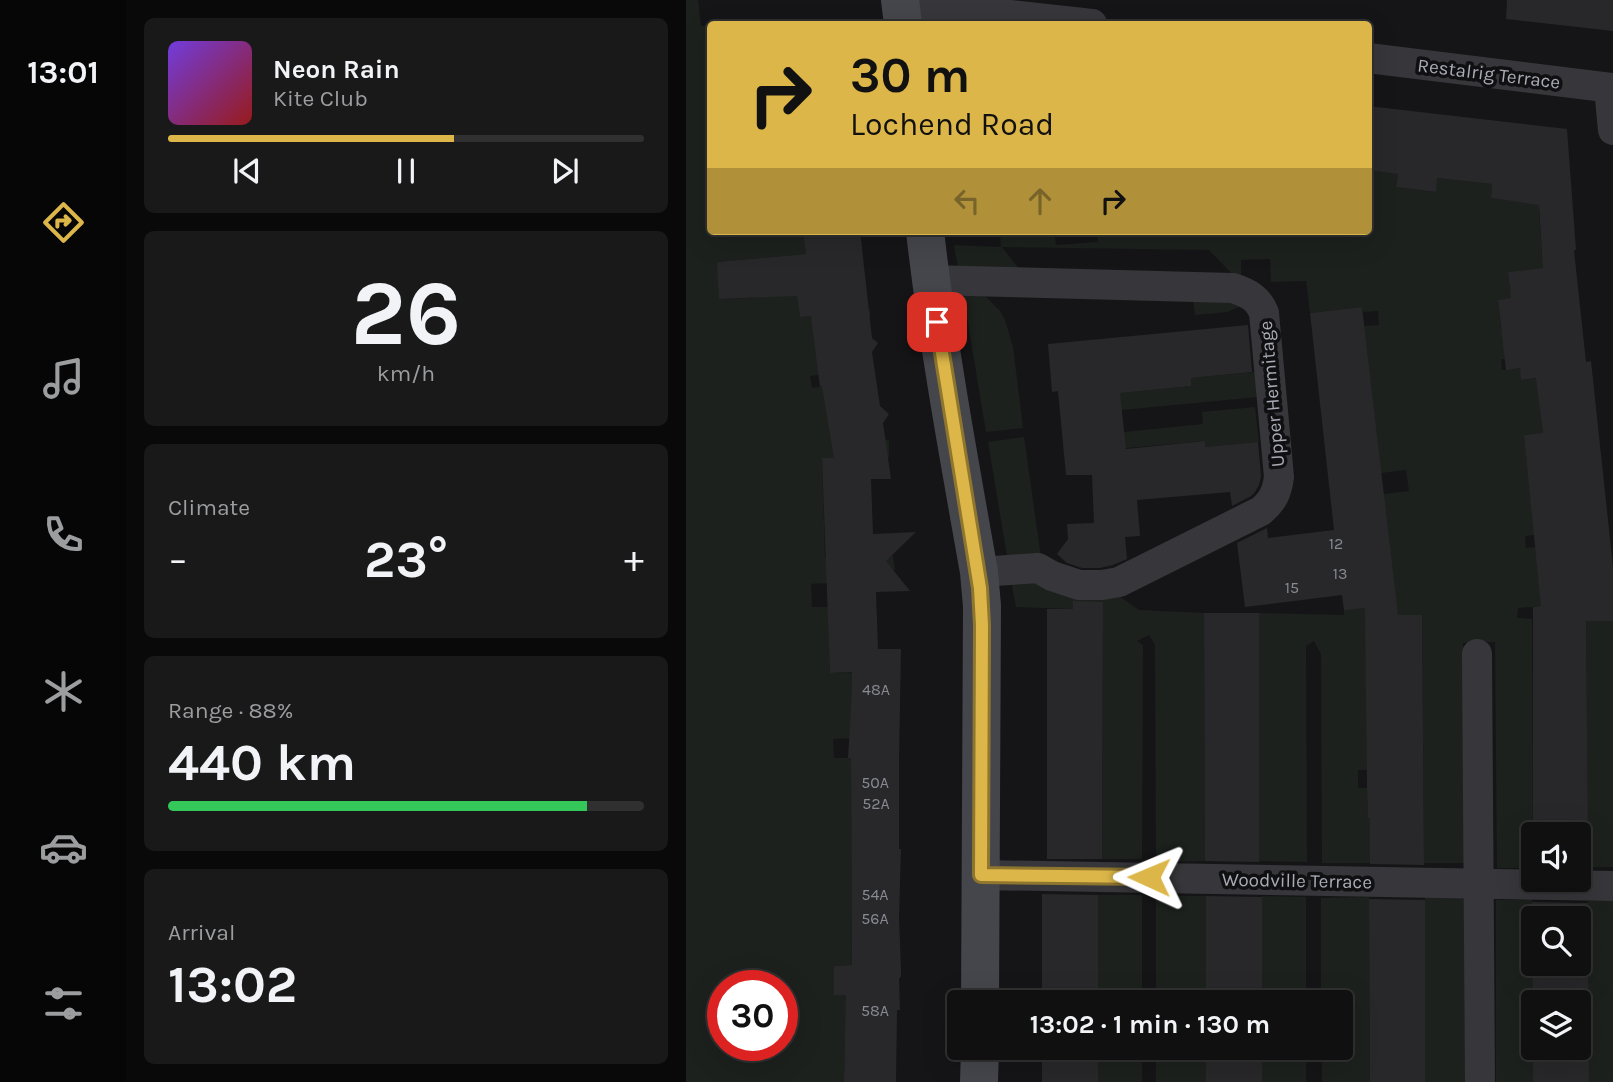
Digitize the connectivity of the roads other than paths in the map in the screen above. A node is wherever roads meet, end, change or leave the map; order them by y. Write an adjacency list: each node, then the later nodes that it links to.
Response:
1 (901, 9): 2 (street)
2 (1053, 21)
3 (1372, 58): 4 (street, Restalrig Terrace)
4 (1611, 88): 5 (street, Restalrig Terrace)
5 (1613, 130)
6 (925, 235): 7 (street)
7 (930, 280): 8 (street); 8 (street, Upper Hermitage)
8 (979, 572): 10 (street)
9 (1477, 654): 11 (street)
10 (981, 875): 11 (street, Woodville Terrace); 13 (street)
11 (1478, 883): 12 (street, Woodville Terrace); 16 (street)
12 (1613, 886)
13 (980, 990)
14 (980, 1060): 15 (street)
15 (979, 1082)
16 (1480, 1082)

